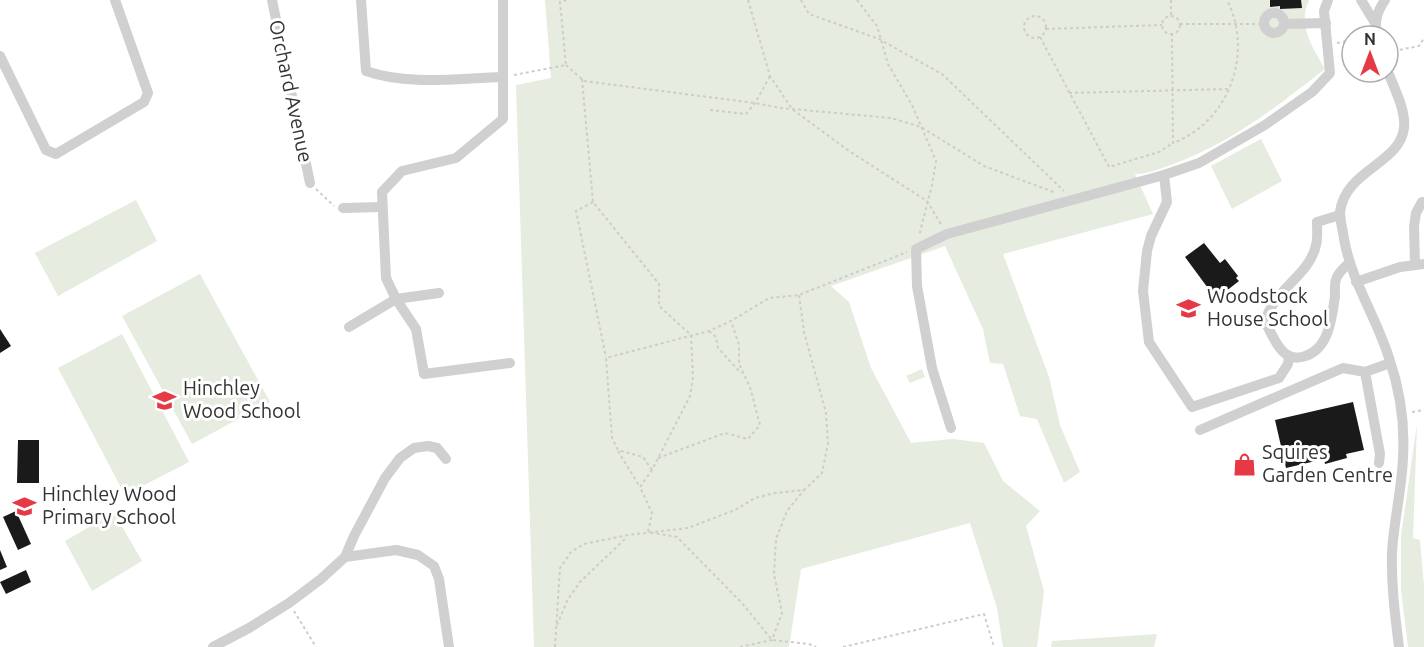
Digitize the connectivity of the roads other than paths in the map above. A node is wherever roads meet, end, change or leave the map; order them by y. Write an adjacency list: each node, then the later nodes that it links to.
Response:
1 (115, 0): 12 (street)
2 (272, 0): 16 (street, Orchard Avenue)
3 (361, 0): 13 (street)
4 (503, 0): 13 (street)
5 (1328, 0): 8 (street)
6 (1360, 0): 10 (street)
7 (1385, 0): 11 (street)
8 (1326, 23): 9 (street); 15 (street)
9 (1264, 24)
10 (1373, 24)
11 (1376, 24)
12 (0, 56)
13 (503, 77): 18 (street)
14 (1392, 84): 20 (street)
15 (1164, 175): 27 (street); 31 (street)
16 (310, 183)
17 (1424, 202): 22 (street)
18 (382, 207): 19 (street); 25 (street)
19 (343, 208)
20 (1340, 215): 21 (street); 27 (street)
21 (1349, 263): 23 (street); 27 (street)
22 (1419, 264): 23 (street)
23 (1356, 282): 29 (street)
24 (439, 293): 25 (street)
25 (396, 299): 26 (street); 28 (street)
26 (349, 327)
27 (1288, 356)
28 (510, 363)
29 (1390, 363): 30 (street); 38 (street)
30 (1365, 372): 32 (street); 34 (street)
31 (951, 428)
32 (1200, 430)
33 (446, 459): 35 (street)
34 (1379, 463)
35 (345, 557): 36 (street); 37 (street)
36 (213, 647)
37 (449, 647)
38 (1399, 647)

